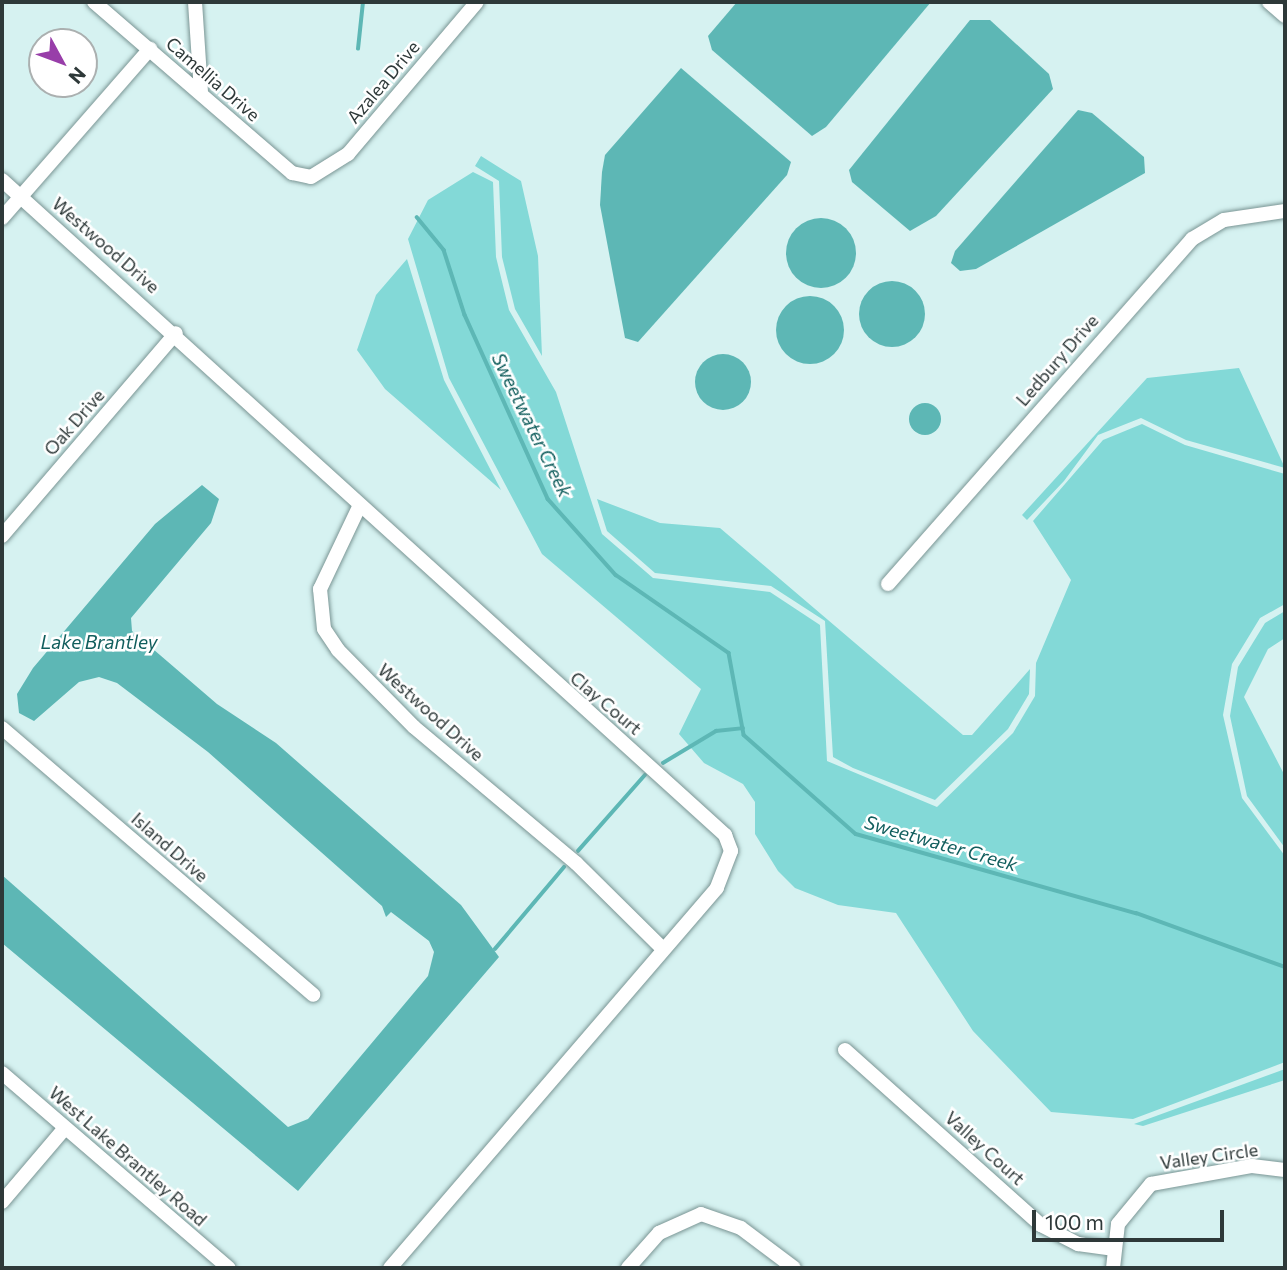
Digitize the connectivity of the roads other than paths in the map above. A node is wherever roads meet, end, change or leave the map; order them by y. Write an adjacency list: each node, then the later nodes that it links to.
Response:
1 (94, 2): 6 (street, Camellia Drive)
2 (195, 2): 7 (street)
3 (477, 2): 8 (street, Azalea Drive)
4 (1269, 2): 5 (street)
5 (1285, 16)
6 (150, 49): 7 (street, Camellia Drive); 10 (street)
7 (201, 93): 8 (street, Camellia Drive)
8 (311, 177)
9 (2, 180): 10 (street, Westwood Drive)
10 (20, 195): 12 (street); 13 (street, Westwood Drive)
11 (1285, 211): 16 (street, Ledbury Drive)
12 (2, 218)
13 (176, 332): 14 (street, Westwood Drive); 15 (street, Oak Drive)
14 (359, 507): 18 (street, Westwood Drive); 18 (street, Clay Court)
15 (2, 536)
16 (888, 584)
17 (2, 728): 19 (street, Island Drive)
18 (663, 949): 27 (street)
19 (313, 995)
20 (845, 1049): 25 (street, Valley Court)
21 (2, 1073): 22 (street, West Lake Brantley Road)
22 (65, 1128): 24 (street); 26 (street, West Lake Brantley Road)
23 (1285, 1170): 25 (street, Valley Circle)
24 (2, 1202)
25 (1113, 1249): 30 (street, Valley Circle)
26 (229, 1268)
27 (390, 1268)
28 (628, 1268): 29 (street)
29 (794, 1268)
30 (1113, 1268)

